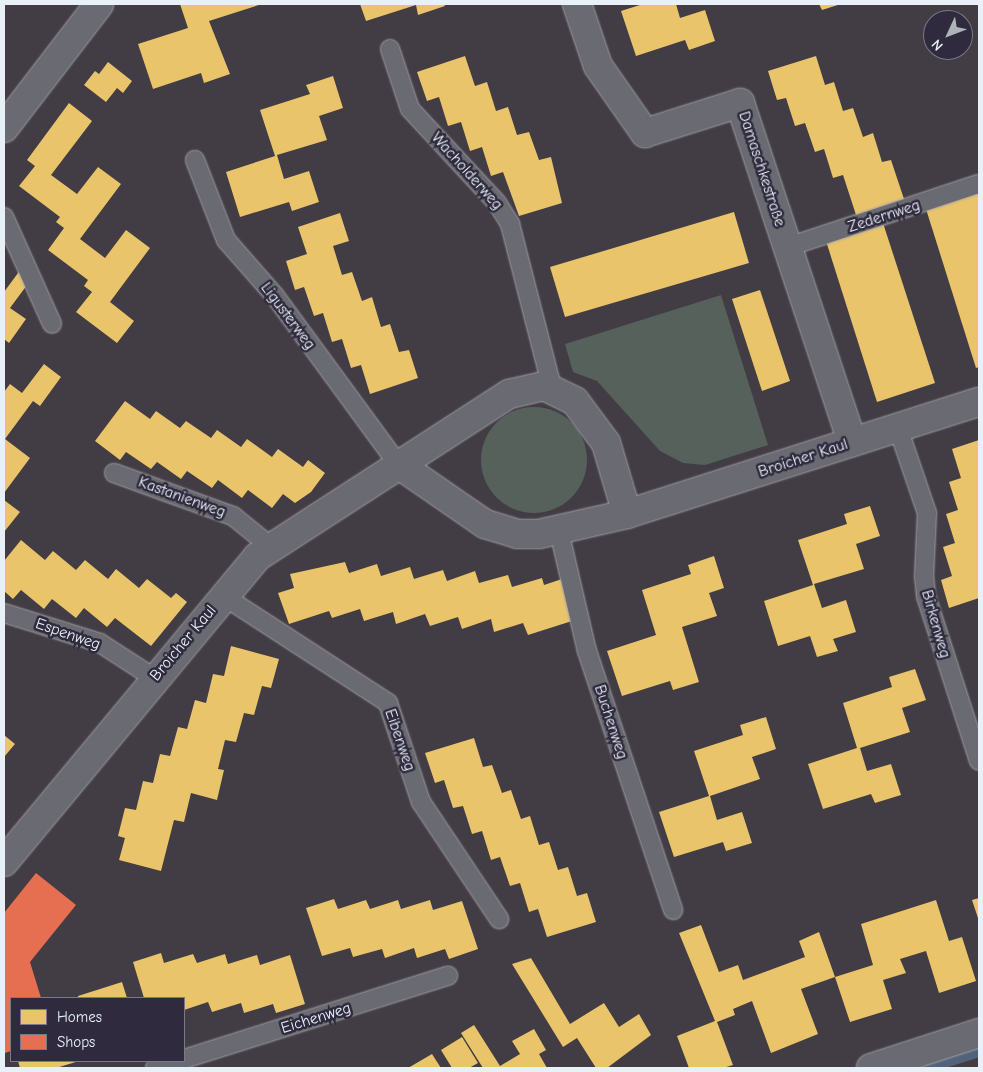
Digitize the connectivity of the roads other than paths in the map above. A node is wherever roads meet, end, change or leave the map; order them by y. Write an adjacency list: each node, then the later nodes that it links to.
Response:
1 (99, 4): 4 (street)
2 (576, 4): 8 (street, Damaschkestraße)
3 (390, 49): 10 (lane, Wacholderweg)
4 (4, 128)
5 (196, 160): 14 (lane, Ligusterweg)
6 (979, 184): 8 (lane, Zedernweg)
7 (4, 217): 9 (lane)
8 (788, 247): 13 (street, Damaschkestraße)
9 (52, 324)
10 (552, 388): 14 (street, Broicher Kaul); 16 (street, Broicher Kaul)
11 (979, 402): 12 (street, Broicher Kaul)
12 (898, 428): 13 (street, Broicher Kaul); 22 (lane, Birkenweg)
13 (852, 442): 16 (street, Broicher Kaul)
14 (398, 464): 17 (street, Broicher Kaul); 18 (street, Broicher Kaul)
15 (114, 473): 18 (lane, Kastanienweg)
16 (626, 514): 17 (street, Broicher Kaul)
17 (560, 531): 24 (lane, Buchenweg)
18 (270, 546): 19 (street, Broicher Kaul)
19 (222, 595): 21 (street, Broicher Kaul); 25 (lane, Eibenweg)
20 (4, 613): 21 (lane, Espenweg)
21 (154, 678): 23 (street, Broicher Kaul)
22 (979, 761)
23 (4, 862)
24 (673, 910)
25 (499, 920)
26 (448, 976): 28 (lane, Eichenweg)
27 (979, 1033): 31 (street)
28 (185, 1059)
29 (176, 1062): 30 (lane)
30 (155, 1068)
31 (871, 1068)

